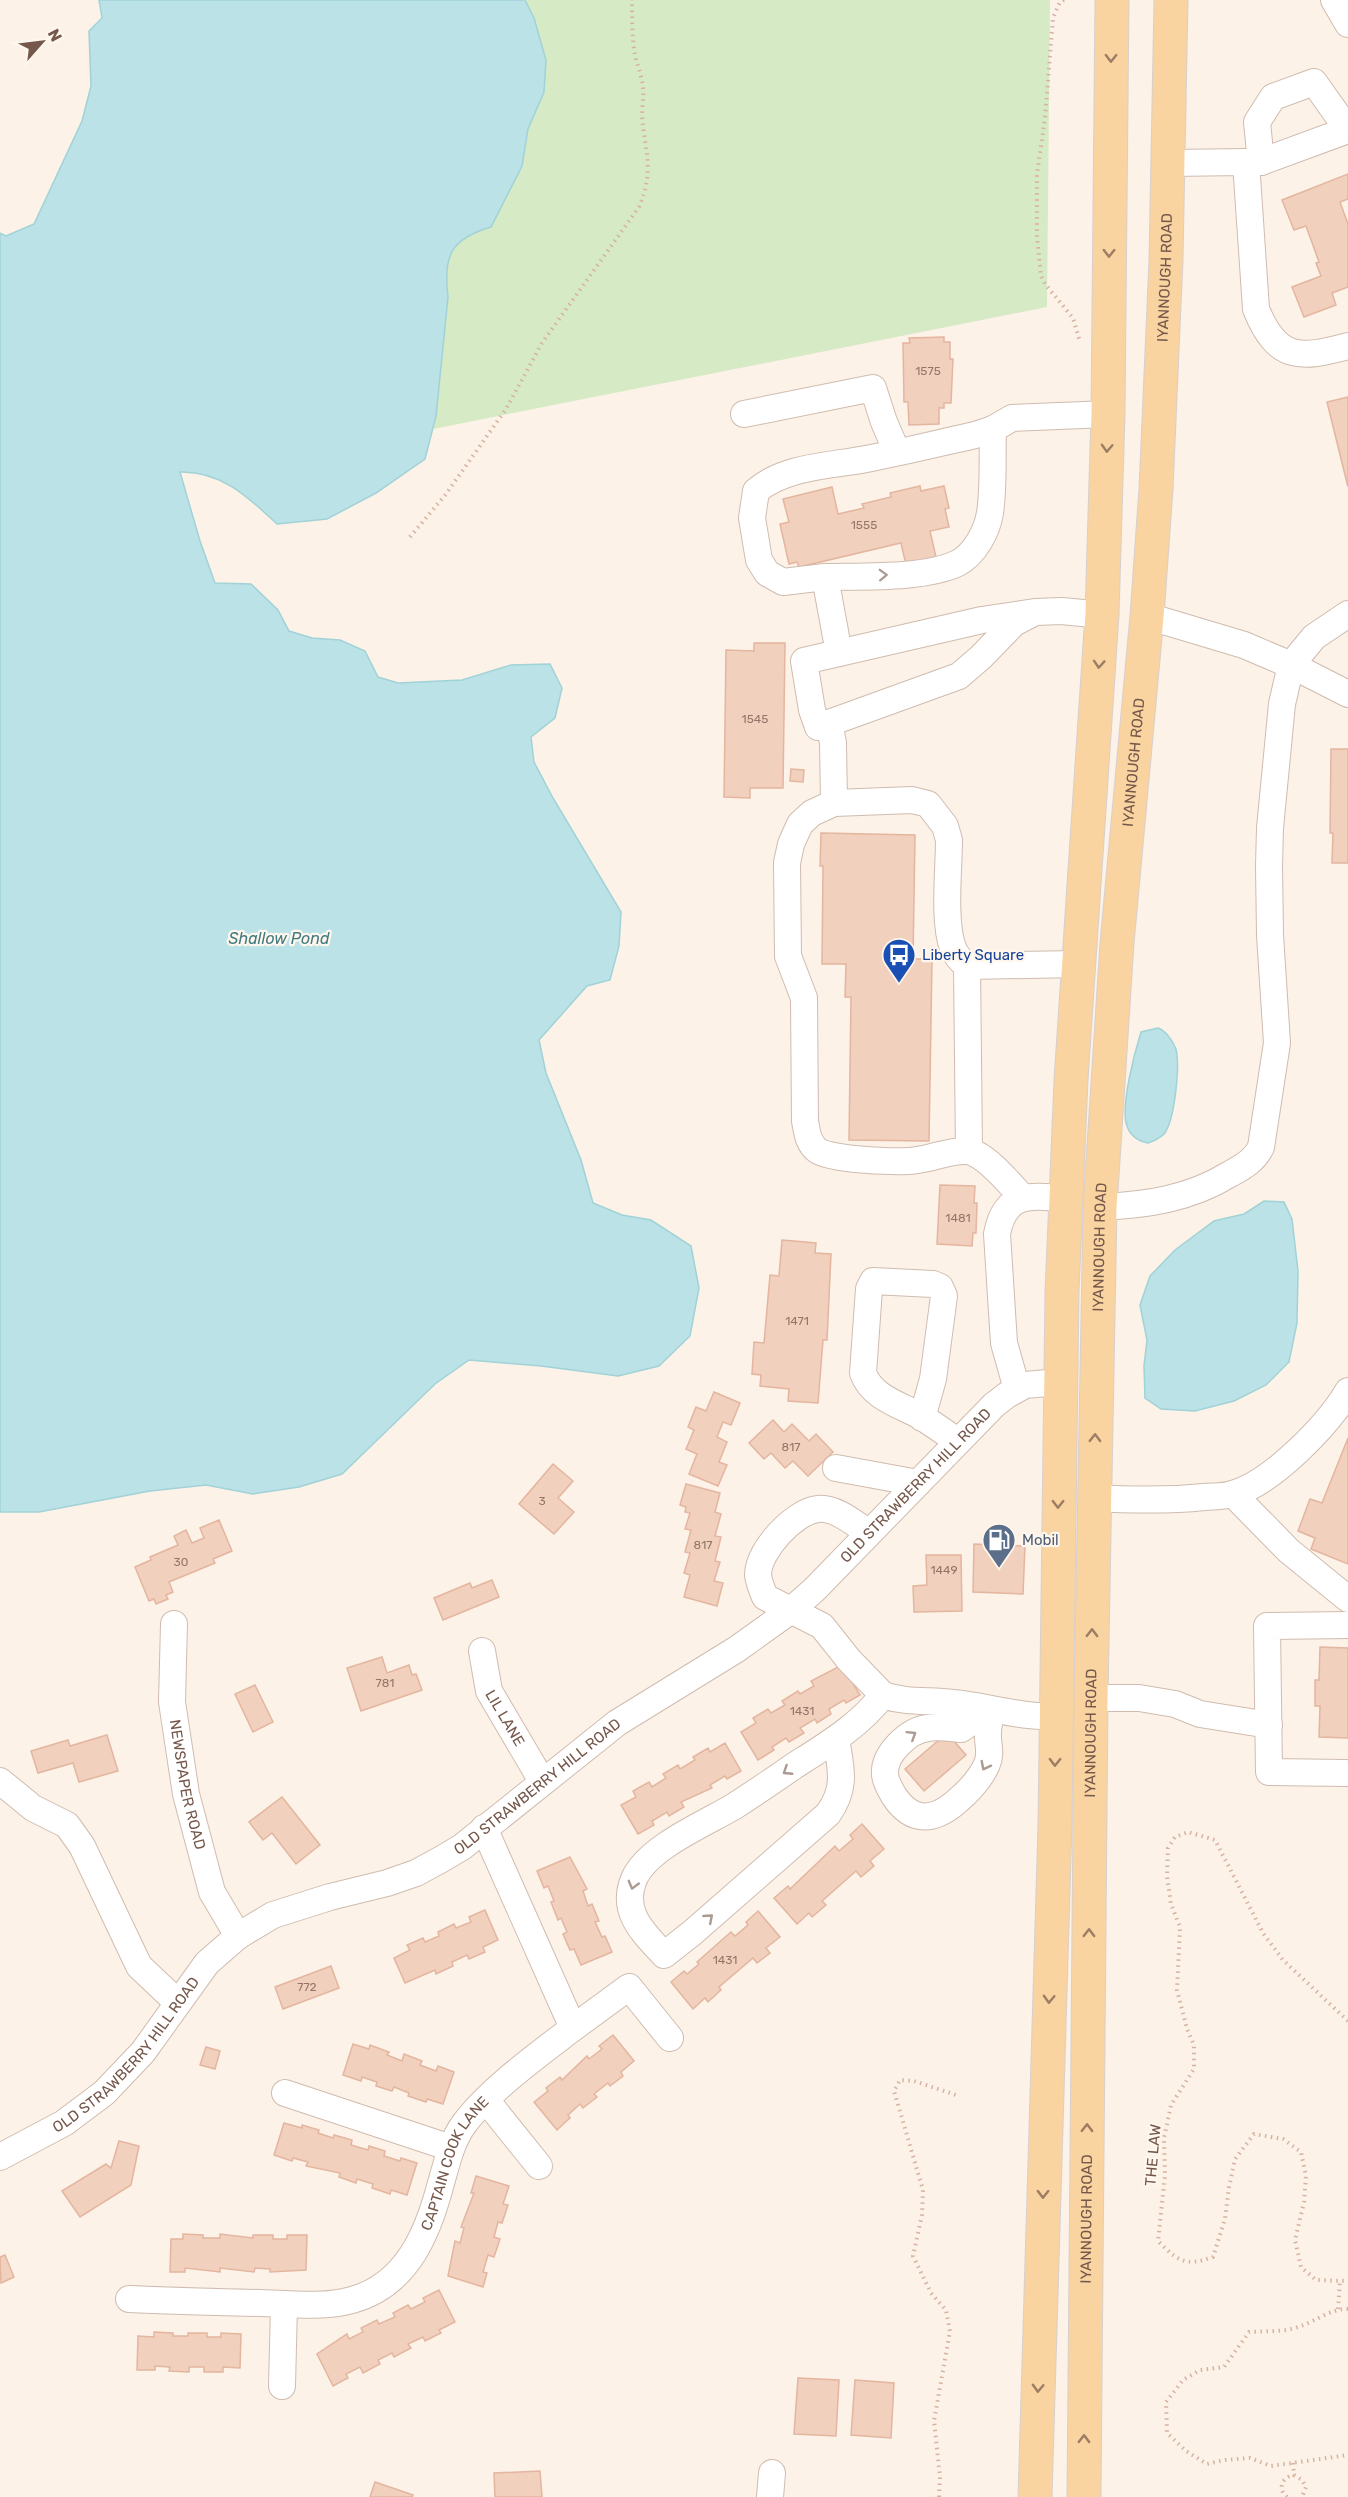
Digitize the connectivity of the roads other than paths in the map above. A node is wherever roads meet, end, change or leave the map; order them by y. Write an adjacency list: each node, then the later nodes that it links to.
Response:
1 (1112, 0): 10 (main road, one-way to 10)
2 (1171, 0): 7 (main road, IYANNOUGH ROAD)
3 (1334, 0): 4 (street)
4 (1348, 24)
5 (1348, 130): 6 (street); 6 (street)
6 (1254, 162): 7 (street); 8 (street)
7 (1169, 163): 17 (main road, IYANNOUGH ROAD)
8 (1348, 346)
9 (744, 414): 12 (street)
10 (1108, 414): 11 (street); 16 (main road, one-way to 16)
11 (993, 429): 12 (street); 13 (street, one-way to 11)
12 (897, 452): 13 (street)
13 (825, 577): 18 (street)
14 (1035, 612): 16 (street); 18 (street); 21 (street)
15 (1348, 614): 19 (street)
16 (1102, 615): 23 (main road, one-way to 23)
17 (1147, 616): 19 (street); 28 (main road, IYANNOUGH ROAD)
18 (839, 653): 21 (street)
19 (1291, 665): 20 (street); 28 (street)
20 (1348, 694)
21 (829, 723): 22 (street)
22 (834, 803): 24 (street); 25 (street)
23 (1078, 964): 24 (street); 27 (main road)
24 (967, 966): 25 (street)
25 (969, 1151): 26 (street)
26 (1023, 1198): 27 (street); 30 (street)
27 (1065, 1199): 29 (main road)
28 (1100, 1207): 37 (main road, IYANNOUGH ROAD, one-way to 28)
29 (1059, 1383): 30 (street, OLD STRAWBERRY HILL ROAD); 47 (main road, one-way to 47)
30 (1017, 1389): 33 (street, OLD STRAWBERRY HILL ROAD)
31 (1348, 1391): 36 (street)
32 (922, 1418): 32 (street); 33 (street)
33 (957, 1441): 35 (street, OLD STRAWBERRY HILL ROAD)
34 (836, 1468): 35 (street)
35 (918, 1483): 38 (street, OLD STRAWBERRY HILL ROAD)
36 (1233, 1494): 37 (street); 39 (street)
37 (1093, 1498): 45 (main road, IYANNOUGH ROAD, one-way to 37)
38 (869, 1533): 40 (street, OLD STRAWBERRY HILL ROAD); 40 (street)
39 (1348, 1599)
40 (790, 1611): 44 (street); 52 (street, OLD STRAWBERRY HILL ROAD)
41 (174, 1624): 54 (street, NEWSPAPER ROAD)
42 (1348, 1625): 48 (street)
43 (482, 1651): 52 (street, LIL LANE)
44 (883, 1695): 46 (street); 49 (street)
45 (1091, 1698): 48 (street); 67 (main road, IYANNOUGH ROAD, one-way to 45)
46 (983, 1708): 46 (street, one-way to 46); 47 (street)
47 (1056, 1716): 66 (main road, one-way to 66)
48 (1269, 1725): 50 (street)
49 (836, 1739): 49 (street, one-way to 49)
50 (1345, 1773)
51 (0, 1781): 55 (street)
52 (542, 1781): 53 (street, OLD STRAWBERRY HILL ROAD)
53 (484, 1828): 54 (street, OLD STRAWBERRY HILL ROAD); 56 (street)
54 (237, 1936): 55 (street, OLD STRAWBERRY HILL ROAD)
55 (178, 2002): 61 (street, OLD STRAWBERRY HILL ROAD)
56 (573, 2028): 57 (street, CAPTAIN COOK LANE); 59 (street, CAPTAIN COOK LANE)
57 (670, 2038)
58 (285, 2093): 60 (street)
59 (486, 2100): 60 (street, CAPTAIN COOK LANE); 62 (street)
60 (451, 2148): 64 (street, CAPTAIN COOK LANE)
61 (0, 2157)
62 (540, 2166)
63 (129, 2299): 64 (street, CAPTAIN COOK LANE)
64 (284, 2304): 65 (street)
65 (282, 2386)
66 (1035, 2497)
67 (1084, 2497)

